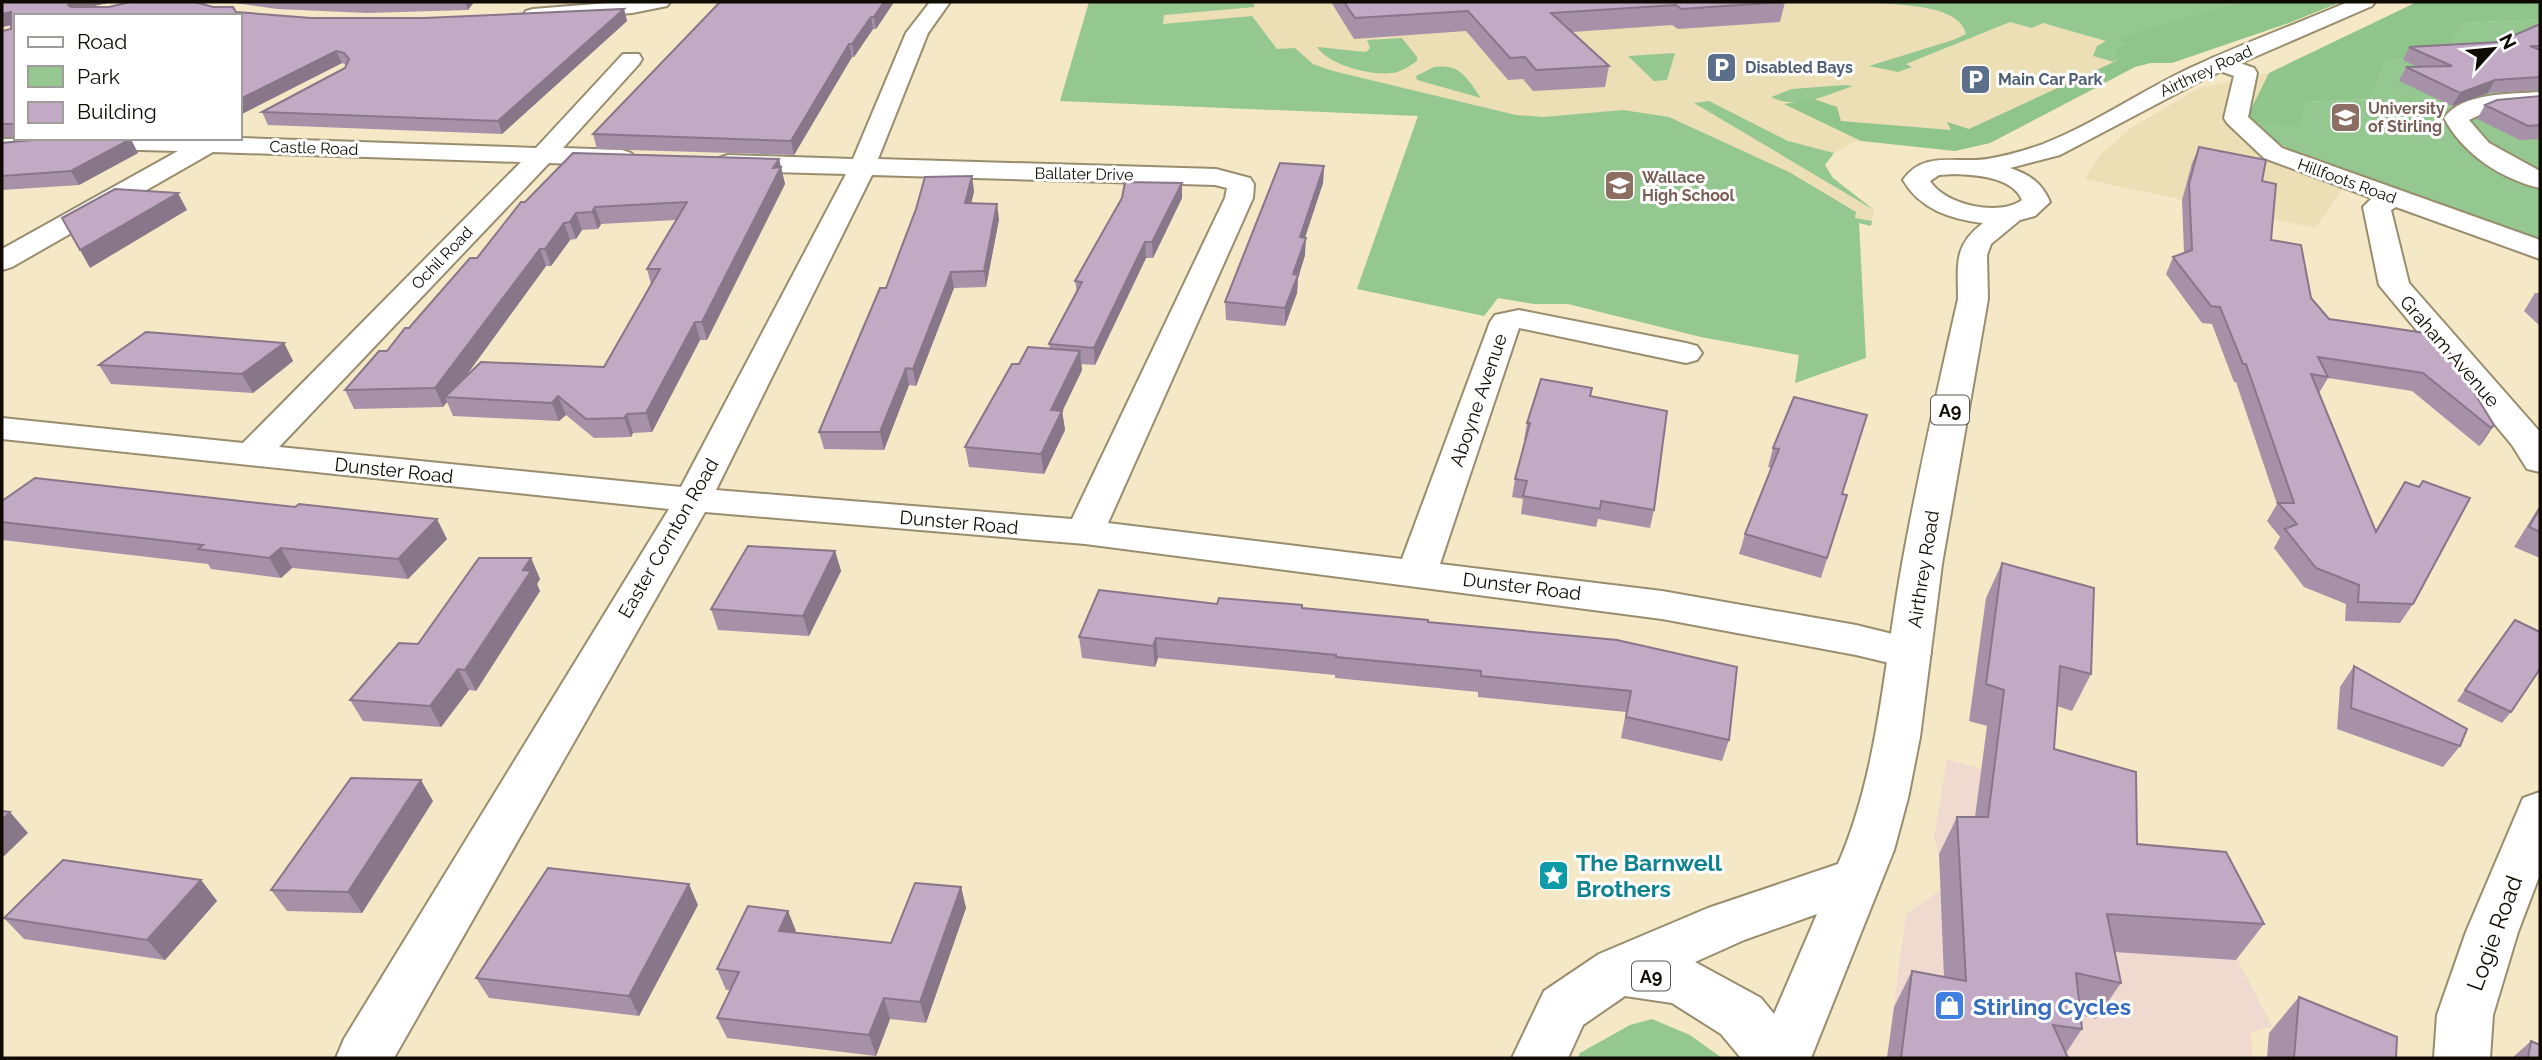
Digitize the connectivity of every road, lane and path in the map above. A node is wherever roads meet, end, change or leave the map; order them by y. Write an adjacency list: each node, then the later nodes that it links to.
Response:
1 (660, 2): 4 (street)
2 (940, 2): 14 (street, Easter Cornton Road)
3 (2365, 2): 6 (street, Airthrey Road)
4 (515, 16)
5 (631, 59): 11 (street, Ochil Road)
6 (2220, 63): 10 (street, Airthrey Road); 18 (street, Hillfoots Road)
7 (2540, 99): 16 (street)
8 (214, 142): 9 (street, Castle Road); 11 (street, Castle Road); 23 (street)
9 (2, 147)
10 (2051, 150): 15 (street); 17 (street)
11 (543, 155): 12 (street); 26 (street, Ochil Road)
12 (654, 159)
13 (695, 161): 14 (street, Ballater Drive)
14 (862, 168): 28 (street, Easter Cornton Road); 29 (street, Ballater Drive)
15 (1977, 168): 17 (street); 19 (street)
16 (2540, 180)
17 (2030, 188): 20 (street)
18 (2392, 197): 21 (street, Hillfoots Road); 27 (street, Graham Avenue)
19 (1940, 204): 20 (street); 22 (street)
20 (2010, 215): 22 (street)
21 (2540, 250)
22 (1972, 255): 31 (street, Airthrey Road / A9)
23 (2, 261)
24 (1686, 353): 30 (street, Aboyne Avenue)
25 (2, 429): 26 (street, Dunster Road)
26 (251, 455): 28 (street, Dunster Road)
27 (2540, 461)
28 (693, 500): 29 (street, Dunster Road); 36 (street, Easter Cornton Road)
29 (1085, 532): 30 (street, Dunster Road)
30 (1417, 573): 31 (street, Dunster Road)
31 (1910, 653): 34 (street, Airthrey Road / A9)
32 (2540, 811): 33 (street, Logie Road)
33 (2527, 878): 40 (street, Logie Road)
34 (1856, 879): 35 (street, A9); 39 (street, Airthrey Road / A9)
35 (1618, 971): 37 (street, A9); 38 (street, A9)
36 (364, 1058)
37 (1540, 1058)
38 (1776, 1058)
39 (1783, 1058)
40 (2462, 1058)

